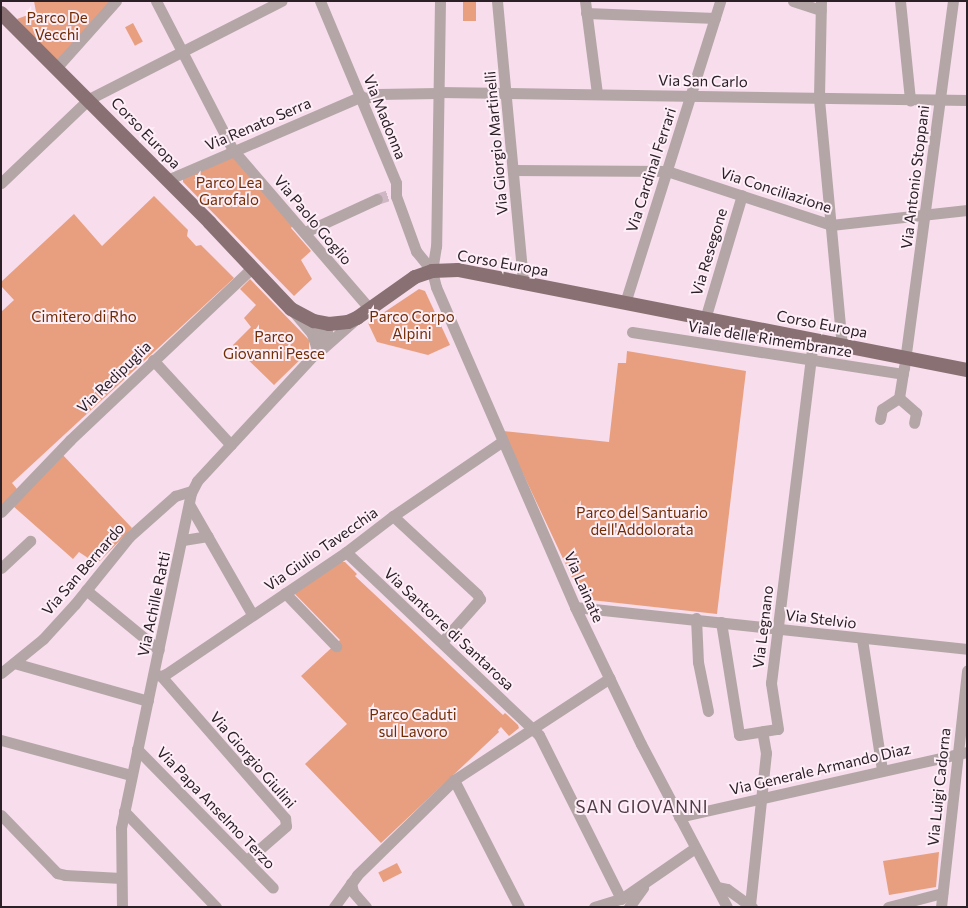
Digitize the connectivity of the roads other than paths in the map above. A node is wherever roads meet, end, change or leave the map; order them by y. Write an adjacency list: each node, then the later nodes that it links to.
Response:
1 (116, 1): 17 (street)
2 (156, 1): 16 (street, Via Paolo Goglio)
3 (281, 1): 16 (street)
4 (320, 1): 23 (street, Via Madonna)
5 (440, 1): 18 (street)
6 (497, 1): 21 (street, Via Giorgio Martinelli)
7 (585, 1): 13 (street)
8 (720, 1): 15 (street, Via Cardinal Ferrari)
9 (793, 1): 12 (street)
10 (900, 1): 27 (street)
11 (952, 1): 26 (street, Via Antonio Stoppani)
12 (821, 6): 25 (street)
13 (586, 13): 15 (street); 19 (street)
14 (2, 16): 17 (main road, Corso Europa)
15 (715, 18): 22 (street, Via Cardinal Ferrari)
16 (182, 51): 24 (street); 29 (street, Via Paolo Goglio)
17 (56, 68): 24 (main road, Corso Europa)
18 (438, 93): 20 (street, Via San Carlo); 21 (street, Via San Carlo); 40 (street)
19 (597, 93): 21 (street, Via San Carlo); 22 (street, Via San Carlo)
20 (404, 94): 23 (street, Via Renato Serra)
21 (506, 94): 30 (street, Via Giorgio Martinelli)
22 (691, 96): 25 (street, Via San Carlo); 31 (street, Via Cardinal Ferrari)
23 (362, 98): 29 (street, Via Renato Serra); 41 (street, Via Madonna)
24 (89, 99): 32 (main road, Corso Europa); 33 (street)
25 (819, 99): 27 (street, Via San Carlo); 38 (street)
26 (940, 99): 27 (street, Via San Carlo); 28 (street, Via San Carlo); 37 (street, Via Antonio Stoppani)
27 (910, 100)
28 (967, 100)
29 (233, 150): 32 (street, Via Renato Serra); 39 (street, Via Paolo Goglio)
30 (513, 170): 31 (street, Via Conciliazione); 44 (street, Via Giorgio Martinelli)
31 (667, 171): 34 (street, Via Conciliazione); 45 (street, Via Cardinal Ferrari)
32 (167, 180): 42 (main road, Corso Europa)
33 (1, 183)
34 (742, 195): 38 (street, Via Conciliazione); 49 (street, Via Resegone)
35 (378, 199): 39 (street)
36 (967, 210): 37 (street, Via Conciliazione)
37 (925, 216): 38 (street, Via Conciliazione); 55 (street, Via Antonio Stoppani)
38 (831, 225): 53 (street)
39 (305, 232): 47 (street, Via Paolo Goglio)
40 (436, 246): 41 (street); 43 (street)
41 (415, 247): 43 (street, Via Madonna)
42 (252, 268): 46 (main road, Corso Europa); 56 (street, Via Redipuglia)
43 (432, 271): 44 (main road, Corso Europa); 47 (main road, Corso Europa); 63 (street, Via Lainate)
44 (524, 283): 45 (main road, Corso Europa)
45 (624, 303): 49 (main road, Corso Europa)
46 (292, 309): 50 (main road, Corso Europa); 54 (street)
47 (370, 309): 48 (main road, Corso Europa)
48 (357, 318): 50 (main road, Corso Europa); 54 (street, Via Achille Ratti)
49 (705, 319): 52 (main road, Corso Europa)
50 (324, 323): 54 (street)
51 (632, 332): 57 (street, Viale delle Rimembranze)
52 (813, 340): 53 (main road, Corso Europa); 57 (street, Via Legnano)
53 (842, 346): 55 (main road, Corso Europa)
54 (316, 353): 64 (street, Via Achille Ratti)
55 (906, 357): 58 (main road, Corso Europa); 59 (street, Via Antonio Stoppani)
56 (153, 360): 64 (street); 67 (street, Via Redipuglia)
57 (810, 360): 59 (street, Viale delle Rimembranze); 80 (street, Via Legnano)
58 (967, 370)
59 (903, 374): 60 (street, Via Antonio Stoppani)
60 (899, 398): 61 (street); 62 (street)
61 (880, 419)
62 (914, 422)
63 (503, 441): 68 (street, Via Giulio Tavecchia); 76 (street, Via Lainate)
64 (231, 444): 65 (street, Via Achille Ratti)
65 (192, 491): 66 (street, Via Achille Ratti); 74 (street, Via San Bernardo)
66 (189, 504): 69 (street); 70 (street, Via Achille Ratti)
67 (1, 512)
68 (393, 516): 72 (street, Via Giulio Tavecchia); 82 (street)
69 (208, 536): 70 (street); 77 (street)
70 (183, 540): 84 (street, Via Achille Ratti)
71 (30, 541): 73 (street)
72 (346, 552): 75 (street, Via Giulio Tavecchia); 82 (street, Via Santorre di Santarosa)
73 (1, 568)
74 (86, 590): 84 (street); 86 (street, Via San Bernardo)
75 (285, 593): 77 (street, Via Giulio Tavecchia); 83 (street)
76 (575, 607): 78 (street, Via Stelvio); 89 (street, Via Lainate)
77 (252, 614): 88 (street, Via Giulio Tavecchia)
78 (696, 618): 79 (street, Via Stelvio); 91 (street)
79 (721, 622): 80 (street, Via Stelvio); 93 (street, Via Legnano)
80 (778, 629): 81 (street, Via Stelvio); 93 (street, Via Legnano)
81 (862, 639): 85 (street, Via Stelvio); 97 (street)
82 (442, 642): 92 (street, Via Santorre di Santarosa)
83 (336, 646)
84 (159, 650): 88 (street, Via Achille Ratti)
85 (967, 650)
86 (6, 666): 90 (street)
87 (967, 670): 96 (street, Via Luigi Cadorna)
88 (157, 675): 90 (street, Via Achille Ratti); 105 (street, Via Giorgio Giulini)
89 (610, 678): 92 (street); 103 (street, Via Lainate)
90 (148, 700): 95 (street, Via Achille Ratti)
91 (708, 710)
92 (532, 727): 99 (street); 111 (street, Via Santorre di Santarosa)
93 (762, 731): 100 (street)
94 (1, 740): 98 (street)
95 (137, 749): 98 (street, Via Achille Ratti); 105 (street, Via Papa Anselmo Terzo)
96 (963, 753): 97 (street, Via Generale Armando Diaz); 110 (street, Via Luigi Cadorna)
97 (882, 770): 100 (street, Via Generale Armando Diaz)
98 (131, 774): 101 (street, Via Achille Ratti)
99 (454, 780): 107 (street); 117 (street)
100 (761, 799): 103 (street, Via Generale Armando Diaz); 113 (street)
101 (124, 811): 106 (street, Via Achille Ratti); 114 (street)
102 (1, 815): 106 (street)
103 (679, 817): 104 (street, Via Lainate)
104 (695, 848): 108 (street, Via Lainate); 111 (street)
105 (247, 860): 109 (street, Via Papa Anselmo Terzo)
106 (122, 878): 112 (street, Via Achille Ratti)
107 (351, 884): 115 (street); 116 (street)
108 (716, 887): 113 (street); 119 (street, Via Lainate)
109 (273, 888)
110 (942, 892): 120 (street); 121 (street, Via Luigi Cadorna)
111 (627, 903): 118 (street)
112 (124, 905)
113 (751, 906)
114 (216, 907)
115 (334, 907)
116 (366, 907)
117 (519, 907)
118 (594, 907)
119 (727, 907)
120 (888, 907)
121 (941, 907)

